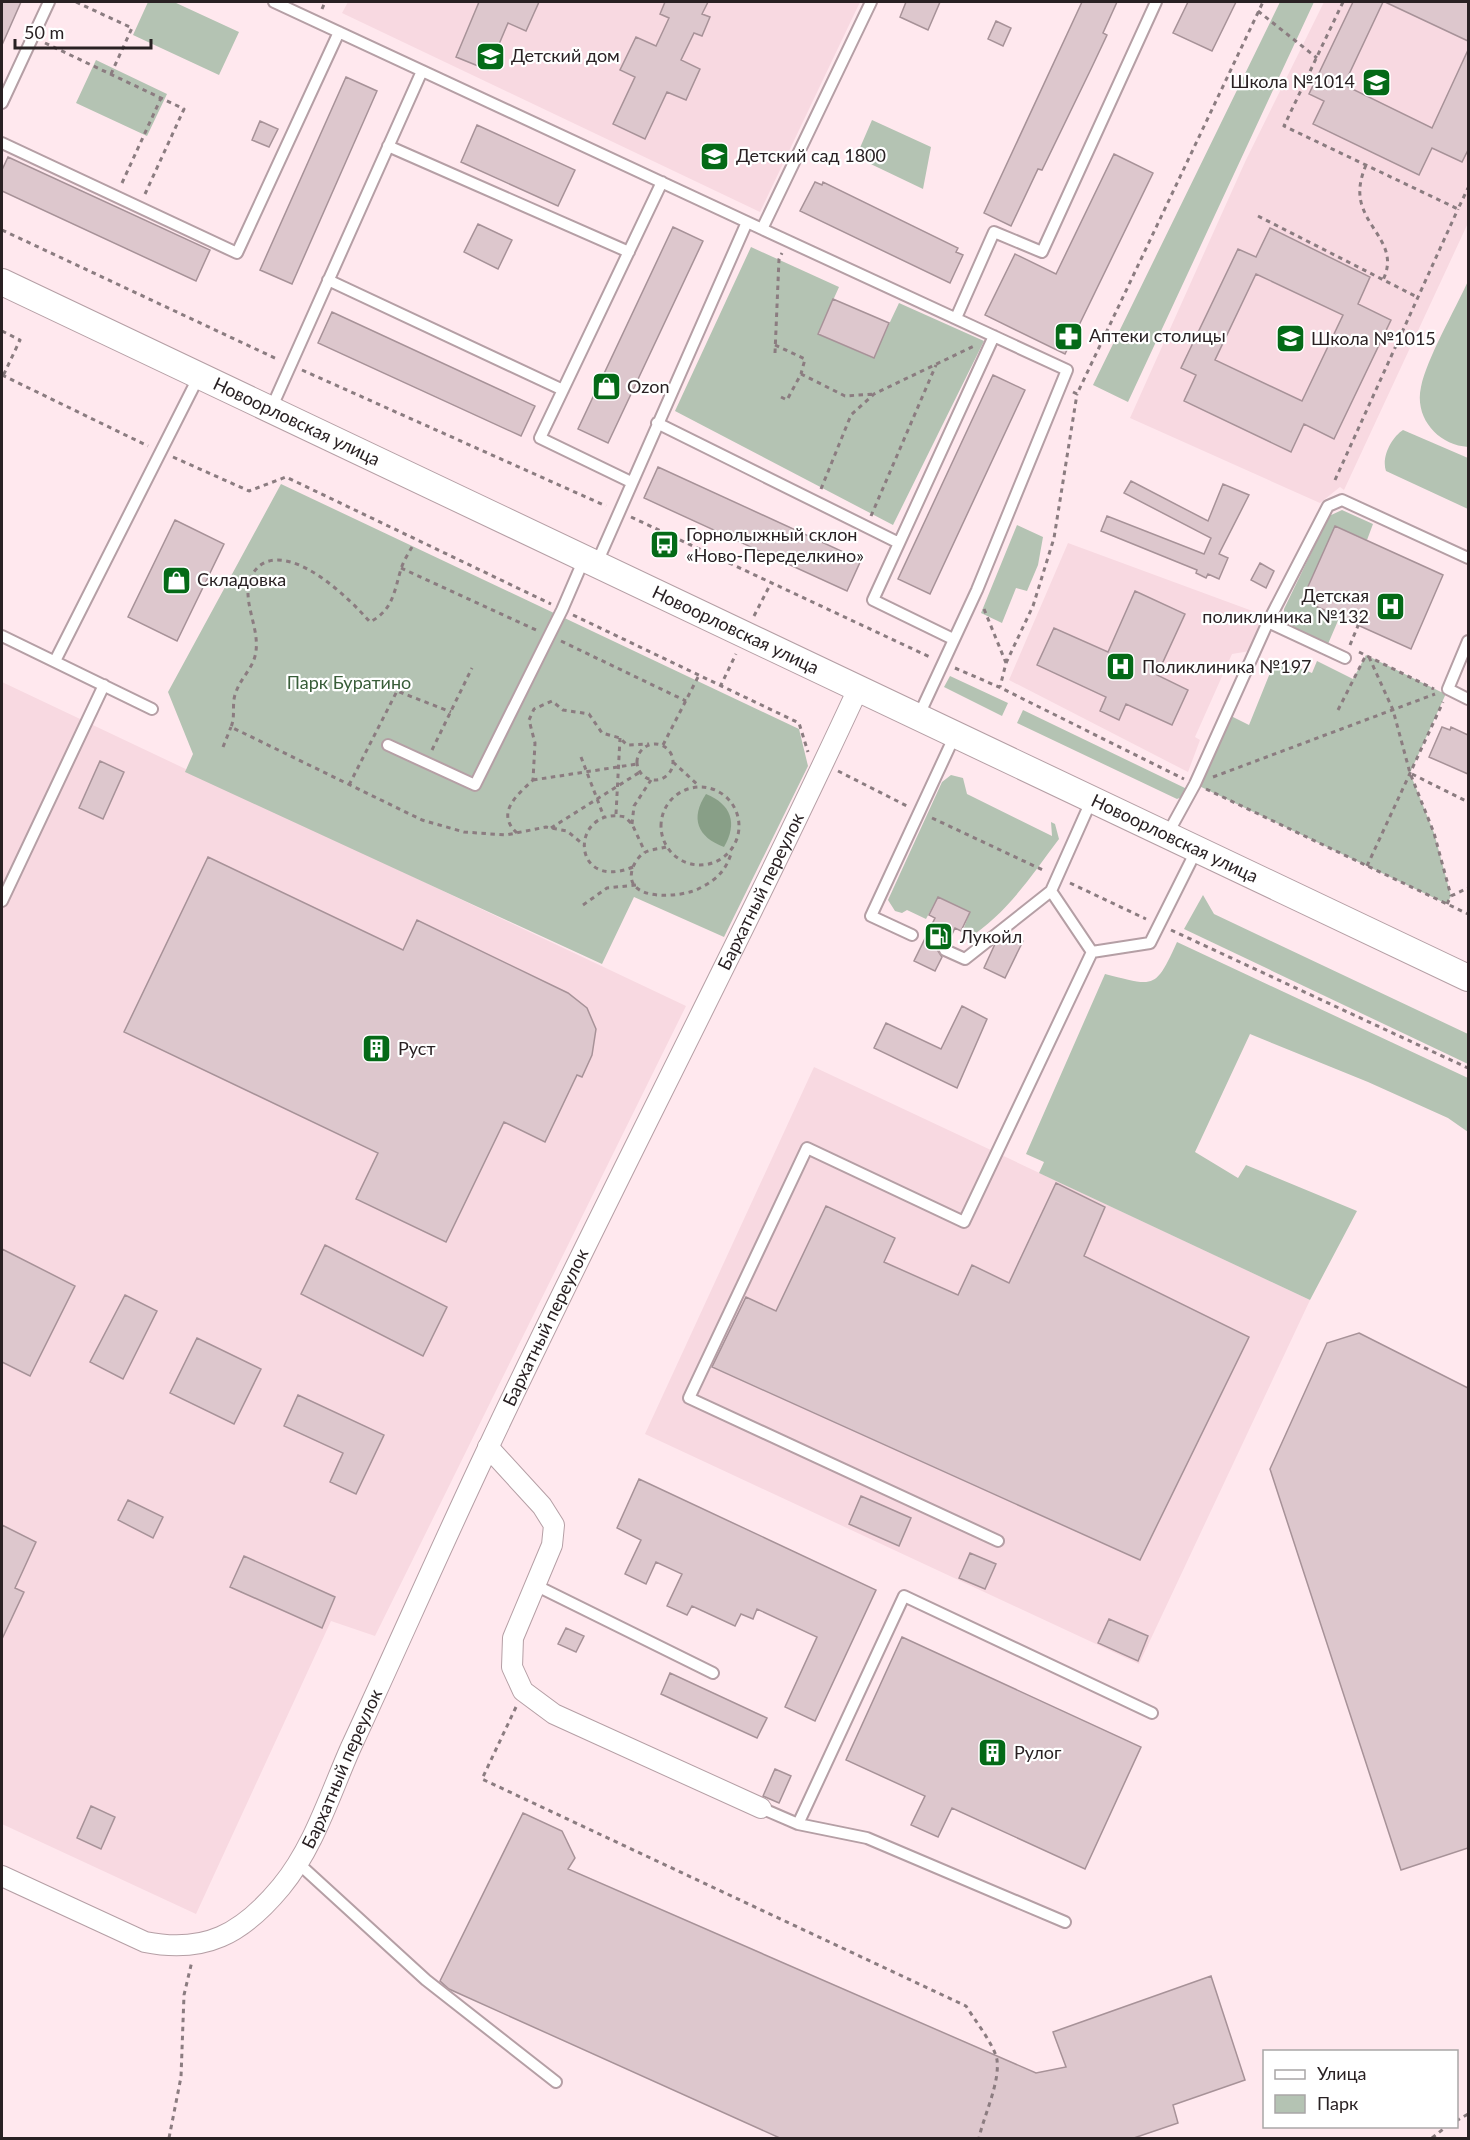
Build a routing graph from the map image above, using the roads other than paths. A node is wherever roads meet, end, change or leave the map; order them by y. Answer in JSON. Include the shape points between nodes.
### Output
{"nodes":[{"id":1,"x":49,"y":2,"type":"edge"},
{"id":2,"x":274,"y":2,"type":"edge"},
{"id":3,"x":871,"y":2,"type":"edge"},
{"id":4,"x":1156,"y":2,"type":"edge"},
{"id":5,"x":339,"y":32,"type":"junction"},
{"id":6,"x":422,"y":71,"type":"junction"},
{"id":7,"x":2,"y":103,"type":"edge"},
{"id":8,"x":2,"y":143,"type":"edge"},
{"id":9,"x":388,"y":146,"type":"junction"},
{"id":10,"x":662,"y":182,"type":"junction"},
{"id":11,"x":747,"y":222,"type":"junction"},
{"id":12,"x":762,"y":229,"type":"junction"},
{"id":13,"x":629,"y":252,"type":"junction"},
{"id":14,"x":328,"y":280,"type":"junction"},
{"id":15,"x":2,"y":282,"type":"edge"},
{"id":16,"x":956,"y":318,"type":"junction"},
{"id":17,"x":994,"y":336,"type":"junction"},
{"id":18,"x":199,"y":375,"type":"junction"},
{"id":19,"x":563,"y":390,"type":"junction"},
{"id":20,"x":271,"y":409,"type":"junction"},
{"id":21,"x":657,"y":423,"type":"junction"},
{"id":22,"x":631,"y":483,"type":"junction"},
{"id":23,"x":899,"y":543,"type":"junction"},
{"id":24,"x":1468,"y":558,"type":"edge"},
{"id":25,"x":590,"y":562,"type":"junction"},
{"id":26,"x":1268,"y":622,"type":"junction"},
{"id":27,"x":2,"y":636,"type":"edge"},
{"id":28,"x":953,"y":639,"type":"junction"},
{"id":29,"x":1468,"y":641,"type":"edge"},
{"id":30,"x":1345,"y":658,"type":"road end"},
{"id":31,"x":55,"y":661,"type":"junction"},
{"id":32,"x":104,"y":685,"type":"junction"},
{"id":33,"x":858,"y":689,"type":"junction"},
{"id":34,"x":1468,"y":699,"type":"edge"},
{"id":35,"x":152,"y":709,"type":"dead end"},
{"id":36,"x":919,"y":715,"type":"junction"},
{"id":37,"x":955,"y":734,"type":"junction"},
{"id":38,"x":388,"y":745,"type":"dead end"},
{"id":39,"x":1092,"y":799,"type":"junction"},
{"id":40,"x":1167,"y":835,"type":"junction"},
{"id":41,"x":1197,"y":849,"type":"junction"},
{"id":42,"x":1051,"y":891,"type":"junction"},
{"id":43,"x":2,"y":901,"type":"edge"},
{"id":44,"x":912,"y":935,"type":"dead end"},
{"id":45,"x":945,"y":950,"type":"dead end"},
{"id":46,"x":1092,"y":952,"type":"junction"},
{"id":47,"x":1468,"y":978,"type":"edge"},
{"id":48,"x":488,"y":1448,"type":"junction"},
{"id":49,"x":998,"y":1541,"type":"dead end"},
{"id":50,"x":535,"y":1585,"type":"junction"},
{"id":51,"x":713,"y":1673,"type":"dead end"},
{"id":52,"x":1152,"y":1713,"type":"dead end"},
{"id":53,"x":761,"y":1808,"type":"joint"},
{"id":54,"x":798,"y":1824,"type":"junction"},
{"id":55,"x":298,"y":1863,"type":"junction"},
{"id":56,"x":2,"y":1876,"type":"edge"},
{"id":57,"x":1065,"y":1922,"type":"dead end"},
{"id":58,"x":556,"y":2082,"type":"dead end"}],
"edges":[{"from":1,"to":7,"type":"lane"},
{"from":2,"to":5,"type":"lane"},
{"from":3,"to":12,"type":"lane"},
{"from":4,"to":16,"type":"lane","via":[[1042,252],[994,232]]},
{"from":5,"to":6,"type":"lane"},
{"from":5,"to":8,"type":"lane","via":[[237,253]]},
{"from":6,"to":9,"type":"lane"},
{"from":6,"to":10,"type":"lane"},
{"from":9,"to":13,"type":"lane"},
{"from":9,"to":14,"type":"lane"},
{"from":10,"to":11,"type":"lane"},
{"from":10,"to":13,"type":"lane"},
{"from":11,"to":12,"type":"lane"},
{"from":11,"to":21,"type":"lane"},
{"from":12,"to":16,"type":"lane"},
{"from":13,"to":19,"type":"lane"},
{"from":14,"to":19,"type":"lane"},
{"from":14,"to":20,"type":"lane"},
{"from":15,"to":18,"type":"street","name":"Новоорловская улица"},
{"from":16,"to":17,"type":"lane"},
{"from":17,"to":23,"type":"lane"},
{"from":17,"to":28,"type":"lane","via":[[1067,370]]},
{"from":18,"to":20,"type":"street","name":"Новоорловская улица"},
{"from":18,"to":31,"type":"lane"},
{"from":19,"to":22,"type":"lane","via":[[540,438]]},
{"from":20,"to":25,"type":"street","name":"Новоорловская улица"},
{"from":21,"to":22,"type":"lane"},
{"from":21,"to":23,"type":"lane"},
{"from":22,"to":25,"type":"lane"},
{"from":23,"to":28,"type":"lane","via":[[873,600]]},
{"from":24,"to":26,"type":"lane","via":[[1342,500],[1328,506]]},
{"from":25,"to":33,"type":"street","name":"Новоорловская улица"},
{"from":25,"to":38,"type":"lane","via":[[475,785]]},
{"from":26,"to":30,"type":"lane"},
{"from":26,"to":40,"type":"lane","via":[[1195,784]]},
{"from":27,"to":31,"type":"lane"},
{"from":28,"to":36,"type":"lane"},
{"from":29,"to":34,"type":"lane","via":[[1448,689]]},
{"from":31,"to":32,"type":"lane"},
{"from":32,"to":35,"type":"lane"},
{"from":32,"to":43,"type":"lane"},
{"from":33,"to":36,"type":"street","name":"Новоорловская улица"},
{"from":33,"to":48,"type":"street","name":"Бархатный переулок"},
{"from":36,"to":37,"type":"street","name":"Новоорловская улица"},
{"from":37,"to":39,"type":"street","name":"Новоорловская улица"},
{"from":37,"to":44,"type":"lane","via":[[871,916]]},
{"from":39,"to":40,"type":"street","name":"Новоорловская улица"},
{"from":39,"to":42,"type":"lane"},
{"from":40,"to":41,"type":"street","name":"Новоорловская улица"},
{"from":41,"to":46,"type":"lane","via":[[1150,943]]},
{"from":41,"to":47,"type":"street","name":"Новоорловская улица"},
{"from":42,"to":45,"type":"lane","via":[[965,959]]},
{"from":42,"to":46,"type":"lane"},
{"from":46,"to":49,"type":"lane","via":[[964,1222],[807,1148],[689,1398]]},
{"from":48,"to":50,"type":"street","via":[[542,1506],[554,1525],[552,1545]]},
{"from":48,"to":55,"type":"street","name":"Бархатный переулок","via":[[321,1820]]},
{"from":50,"to":51,"type":"lane"},
{"from":50,"to":53,"type":"street","via":[[513,1638],[512,1667],[523,1691],[554,1714]]},
{"from":52,"to":54,"type":"lane","via":[[904,1596]]},
{"from":53,"to":54,"type":"lane"},
{"from":54,"to":57,"type":"lane","via":[[867,1838]]},
{"from":55,"to":56,"type":"street","name":"Бархатный переулок","via":[[249,1920],[209,1943],[188,1947],[145,1942]]},
{"from":55,"to":58,"type":"lane","via":[[426,1980]]}]}
